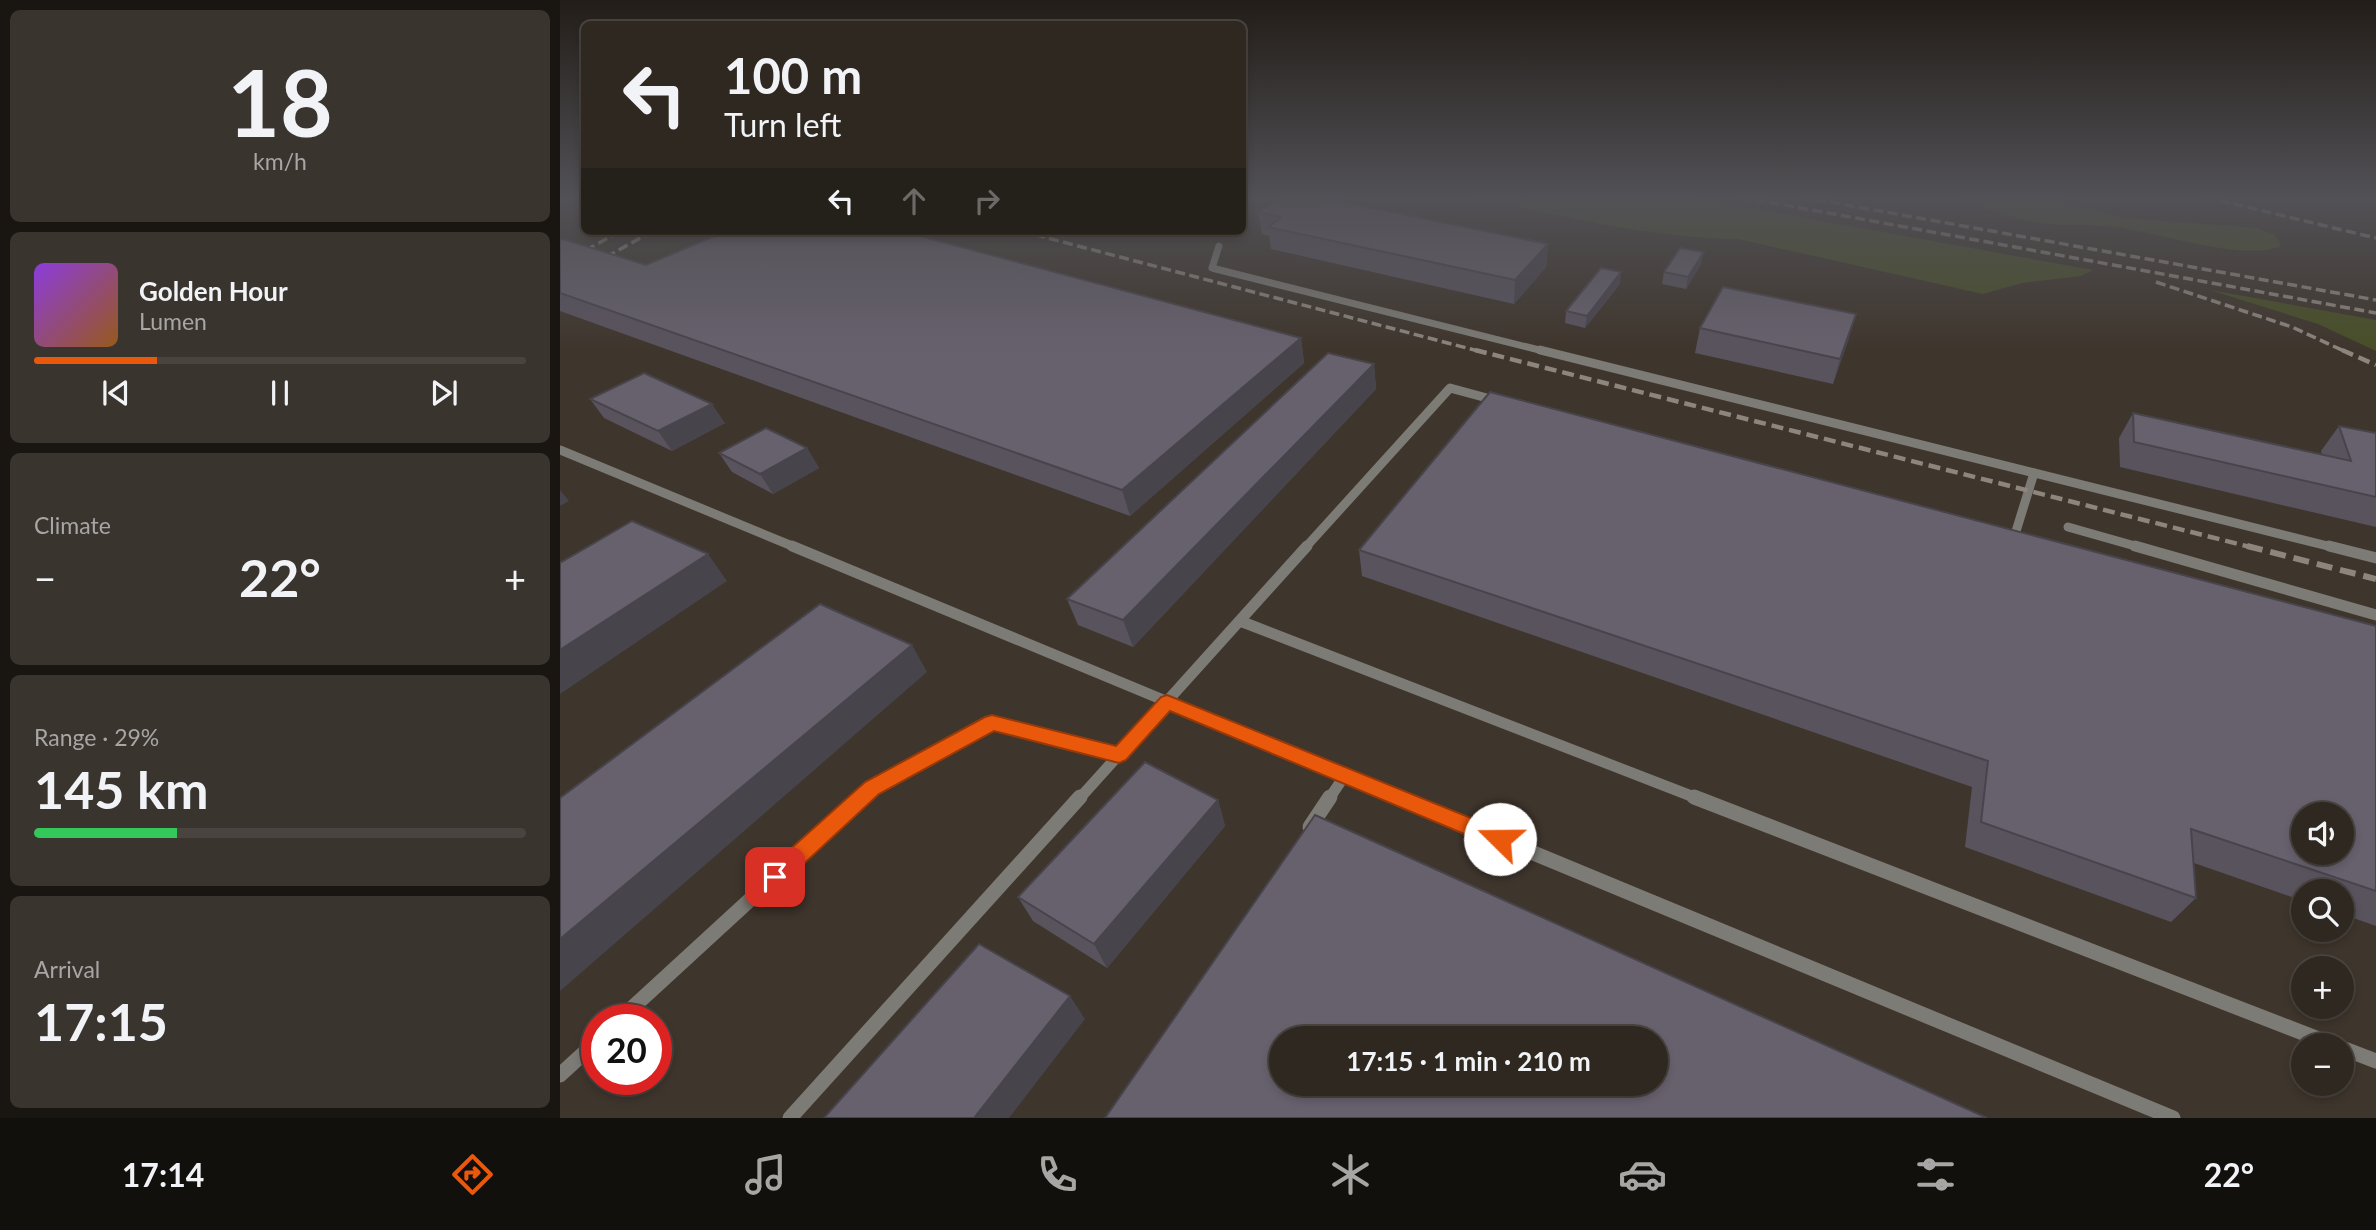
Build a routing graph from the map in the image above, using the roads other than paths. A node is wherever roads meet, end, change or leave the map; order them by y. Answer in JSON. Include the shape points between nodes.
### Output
{"nodes":[{"id":1,"x":1218,"y":249,"type":"edge"},
{"id":2,"x":1514,"y":405,"type":"edge"},
{"id":3,"x":560,"y":450,"type":"edge"},
{"id":4,"x":2034,"y":473,"type":"junction"},
{"id":5,"x":2068,"y":527,"type":"dead end"},
{"id":6,"x":2001,"y":538,"type":"edge"},
{"id":7,"x":2376,"y":558,"type":"edge"},
{"id":8,"x":2376,"y":615,"type":"edge"},
{"id":9,"x":1240,"y":621,"type":"junction"},
{"id":10,"x":1167,"y":702,"type":"junction"},
{"id":11,"x":1119,"y":755,"type":"junction"},
{"id":12,"x":1345,"y":775,"type":"junction"},
{"id":13,"x":1298,"y":844,"type":"edge"},
{"id":14,"x":637,"y":1004,"type":"edge"},
{"id":15,"x":2303,"y":1033,"type":"edge"},
{"id":16,"x":2354,"y":1053,"type":"edge"},
{"id":17,"x":581,"y":1056,"type":"edge"},
{"id":18,"x":2376,"y":1061,"type":"edge"},
{"id":19,"x":560,"y":1075,"type":"edge"},
{"id":20,"x":790,"y":1118,"type":"edge"},
{"id":21,"x":2173,"y":1118,"type":"edge"}],
"edges":[{"from":1,"to":4,"type":"lane","via":[[1212,268]]},
{"from":2,"to":9,"type":"lane","via":[[1450,388]]},
{"from":3,"to":10,"type":"lane"},
{"from":4,"to":6,"type":"lane","via":[[2014,542]]},
{"from":4,"to":7,"type":"lane"},
{"from":5,"to":8,"type":"lane"},
{"from":9,"to":10,"type":"lane"},
{"from":9,"to":15,"type":"lane"},
{"from":10,"to":11,"type":"lane"},
{"from":10,"to":12,"type":"lane"},
{"from":11,"to":14,"type":"lane","via":[[992,723],[872,788]]},
{"from":11,"to":20,"type":"lane"},
{"from":12,"to":13,"type":"lane"},
{"from":12,"to":21,"type":"lane"},
{"from":16,"to":18,"type":"lane"},
{"from":17,"to":19,"type":"lane"}]}
